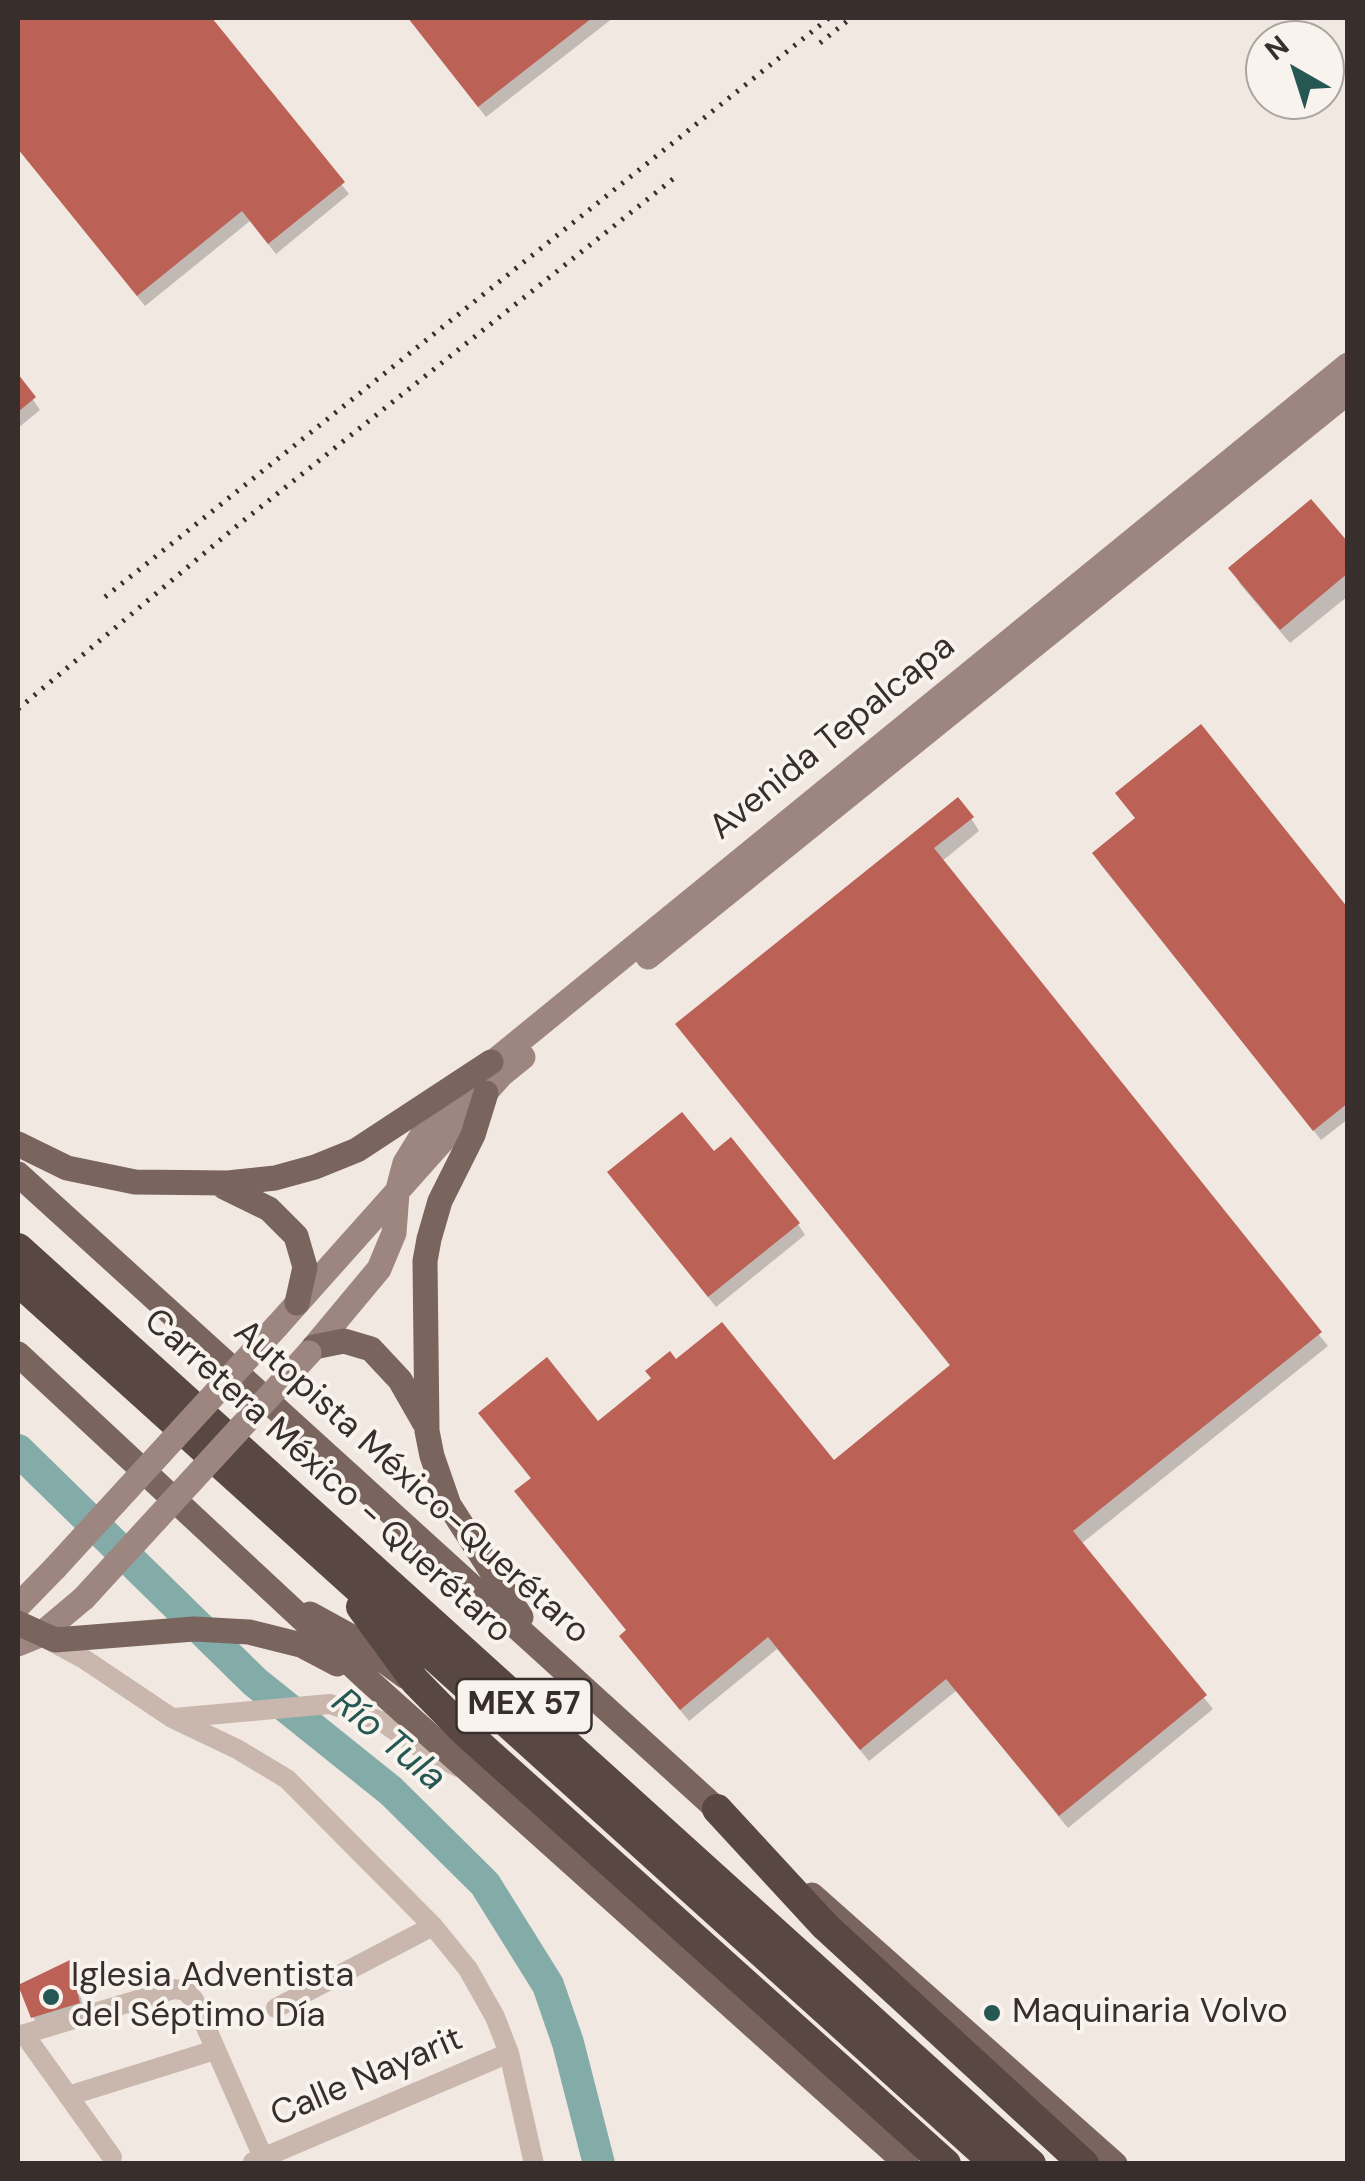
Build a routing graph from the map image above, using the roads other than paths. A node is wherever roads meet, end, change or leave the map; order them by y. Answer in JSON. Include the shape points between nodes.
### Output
{"nodes":[{"id":1,"x":1348,"y":365,"type":"edge"},
{"id":2,"x":1348,"y":392,"type":"edge"},
{"id":3,"x":491,"y":1062,"type":"junction"},
{"id":4,"x":486,"y":1093,"type":"junction"},
{"id":5,"x":18,"y":1144,"type":"edge"},
{"id":6,"x":18,"y":1174,"type":"edge"},
{"id":7,"x":205,"y":1182,"type":"junction"},
{"id":8,"x":397,"y":1193,"type":"junction"},
{"id":9,"x":18,"y":1248,"type":"edge"},
{"id":10,"x":18,"y":1281,"type":"edge"},
{"id":11,"x":297,"y":1304,"type":"junction"},
{"id":12,"x":312,"y":1350,"type":"junction"},
{"id":13,"x":18,"y":1354,"type":"edge"},
{"id":14,"x":428,"y":1431,"type":"junction"},
{"id":15,"x":345,"y":1578,"type":"junction"},
{"id":16,"x":276,"y":1594,"type":"junction"},
{"id":17,"x":18,"y":1606,"type":"edge"},
{"id":18,"x":25,"y":1634,"type":"edge"},
{"id":19,"x":545,"y":1652,"type":"junction"},
{"id":20,"x":368,"y":1680,"type":"junction"},
{"id":21,"x":431,"y":1698,"type":"junction"},
{"id":22,"x":172,"y":1718,"type":"junction"},
{"id":23,"x":469,"y":1772,"type":"junction"},
{"id":24,"x":717,"y":1809,"type":"junction"},
{"id":25,"x":700,"y":1866,"type":"junction"},
{"id":26,"x":433,"y":1926,"type":"junction"},
{"id":27,"x":276,"y":2008,"type":"dead end"},
{"id":28,"x":924,"y":2019,"type":"junction"},
{"id":29,"x":21,"y":2035,"type":"edge"},
{"id":30,"x":214,"y":2050,"type":"junction"},
{"id":31,"x":509,"y":2053,"type":"junction"},
{"id":32,"x":68,"y":2096,"type":"junction"},
{"id":33,"x":112,"y":2156,"type":"dead end"},
{"id":34,"x":257,"y":2160,"type":"edge"},
{"id":35,"x":534,"y":2164,"type":"edge"},
{"id":36,"x":907,"y":2164,"type":"edge"},
{"id":37,"x":946,"y":2164,"type":"edge"},
{"id":38,"x":996,"y":2164,"type":"edge"},
{"id":39,"x":1031,"y":2164,"type":"edge"},
{"id":40,"x":1084,"y":2164,"type":"edge"},
{"id":41,"x":1115,"y":2164,"type":"edge"}],
"edges":[{"from":1,"to":3,"type":"main road","name":"Avenida Tepalcapa"},
{"from":2,"to":4,"type":"main road","name":"Avenida Tepalcapa"},
{"from":3,"to":7,"type":"main road","via":[[334,1160],[275,1178]]},
{"from":3,"to":8,"type":"main road","name":"Avenida Tepalcapa","via":[[420,1137]]},
{"from":4,"to":8,"type":"main road","name":"Avenida Tepalcapa"},
{"from":4,"to":14,"type":"main road","via":[[428,1239]]},
{"from":5,"to":7,"type":"main road","via":[[105,1178]]},
{"from":6,"to":19,"type":"main road","name":"Autopista México-Querétaro"},
{"from":7,"to":11,"type":"main road","via":[[255,1200],[290,1228],[305,1267]]},
{"from":8,"to":11,"type":"main road","name":"Avenida Tepalcapa"},
{"from":8,"to":12,"type":"main road","name":"Avenida Tepalcapa","via":[[394,1233],[379,1269]]},
{"from":9,"to":25,"type":"highway","name":"Carretera México - Querétaro","number":"MEX 57"},
{"from":10,"to":15,"type":"highway","name":"Carretera México - Querétaro","number":"MEX 57"},
{"from":11,"to":17,"type":"main road","name":"Avenida Tepalcapa","bridge":true},
{"from":12,"to":14,"type":"main road","via":[[344,1341],[378,1354]]},
{"from":12,"to":18,"type":"main road","name":"Avenida Tepalcapa","bridge":true,"via":[[84,1598]]},
{"from":13,"to":16,"type":"main road"},
{"from":14,"to":19,"type":"main road","via":[[439,1481],[458,1523]]},
{"from":15,"to":21,"type":"highway"},
{"from":15,"to":38,"type":"highway","name":"Carretera México - Querétaro","number":"MEX 57"},
{"from":16,"to":20,"type":"main road"},
{"from":16,"to":21,"type":"main road","via":[[350,1636]]},
{"from":18,"to":20,"type":"main road","via":[[70,1640],[194,1628],[249,1632],[301,1645]]},
{"from":18,"to":22,"type":"street","via":[[84,1659]]},
{"from":19,"to":24,"type":"main road","name":"Autopista México-Querétaro"},
{"from":20,"to":23,"type":"main road"},
{"from":21,"to":37,"type":"highway"},
{"from":22,"to":23,"type":"street","via":[[330,1704],[381,1720]]},
{"from":22,"to":26,"type":"street","via":[[287,1779]]},
{"from":23,"to":36,"type":"main road"},
{"from":24,"to":28,"type":"highway","via":[[824,1926]]},
{"from":24,"to":41,"type":"main road","name":"Autopista México-Querétaro"},
{"from":25,"to":28,"type":"highway","via":[[776,1910]]},
{"from":25,"to":39,"type":"highway","name":"Carretera México - Querétaro","number":"MEX 57"},
{"from":26,"to":27,"type":"street"},
{"from":26,"to":31,"type":"street","via":[[482,1990]]},
{"from":28,"to":40,"type":"highway"},
{"from":29,"to":30,"type":"street","via":[[174,1989],[194,2000]]},
{"from":29,"to":32,"type":"street"},
{"from":30,"to":32,"type":"street"},
{"from":30,"to":34,"type":"street"},
{"from":31,"to":34,"type":"street","name":"Calle Nayarit"},
{"from":31,"to":35,"type":"street"},
{"from":32,"to":33,"type":"street"}]}
